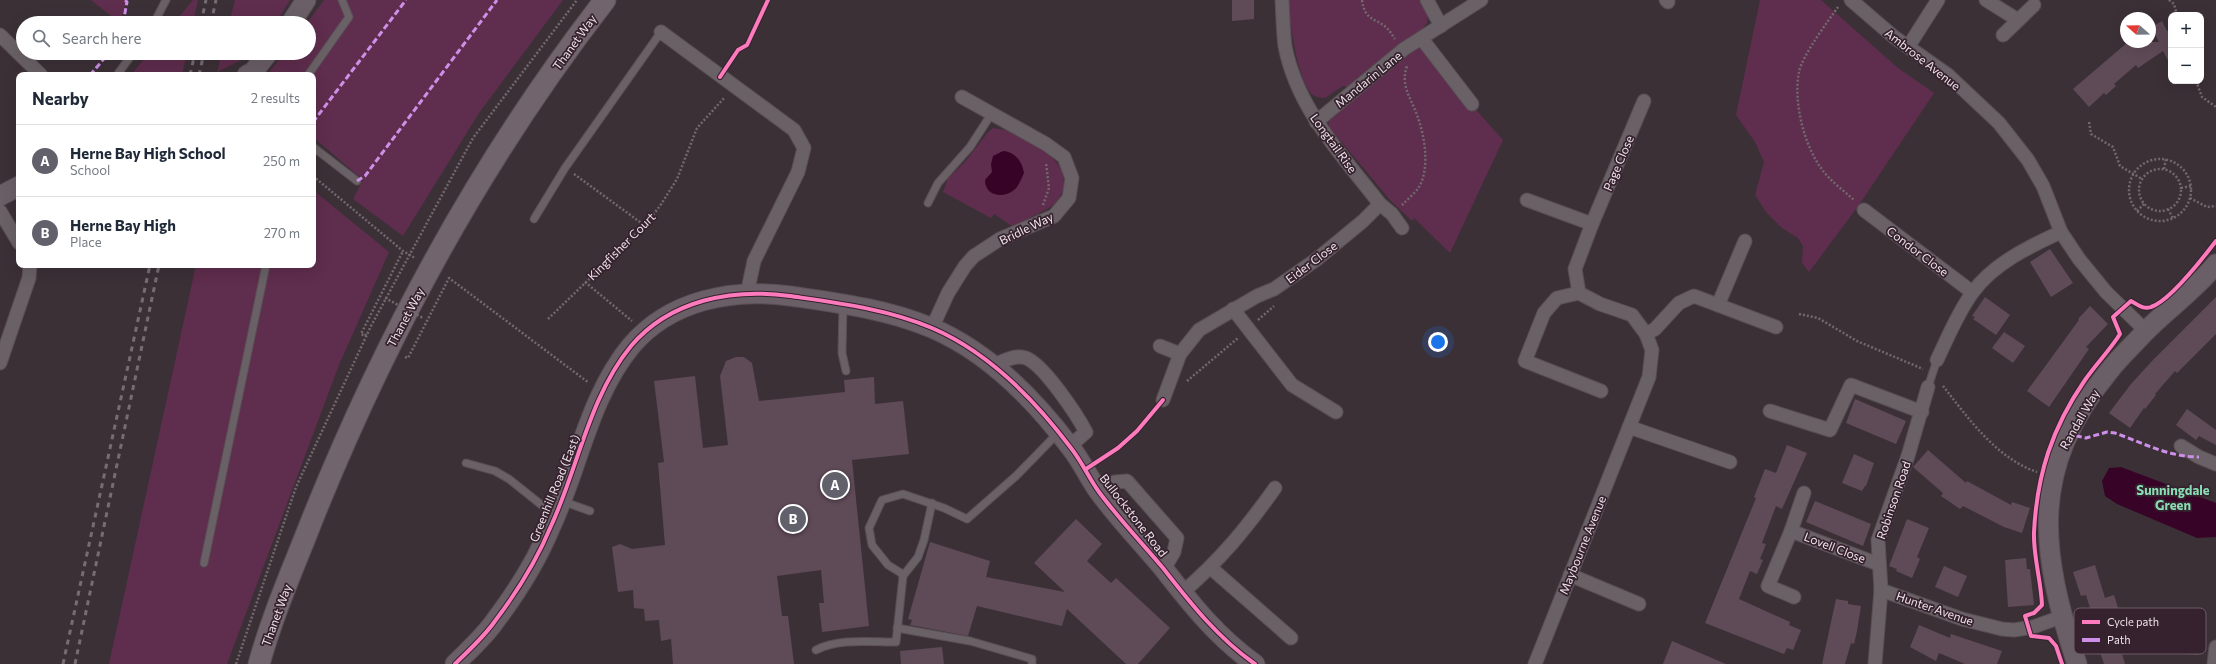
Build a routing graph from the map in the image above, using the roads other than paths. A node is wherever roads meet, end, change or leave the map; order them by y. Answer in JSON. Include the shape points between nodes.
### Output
{"nodes":[{"id":1,"x":166,"y":0,"type":"edge"},
{"id":2,"x":306,"y":0,"type":"edge"},
{"id":3,"x":342,"y":0,"type":"edge"},
{"id":4,"x":605,"y":0,"type":"edge"},
{"id":5,"x":1282,"y":0,"type":"edge"},
{"id":6,"x":1427,"y":0,"type":"edge"},
{"id":7,"x":1481,"y":0,"type":"edge"},
{"id":8,"x":1851,"y":0,"type":"edge"},
{"id":9,"x":1938,"y":0,"type":"edge"},
{"id":10,"x":1986,"y":0,"type":"edge"},
{"id":11,"x":2034,"y":5,"type":"dead end"},
{"id":12,"x":158,"y":16,"type":"edge"},
{"id":13,"x":296,"y":16,"type":"edge"},
{"id":14,"x":2018,"y":20,"type":"junction"},
{"id":15,"x":1441,"y":26,"type":"junction"},
{"id":16,"x":661,"y":32,"type":"joint"},
{"id":17,"x":0,"y":35,"type":"edge"},
{"id":18,"x":2003,"y":35,"type":"dead end"},
{"id":19,"x":1422,"y":39,"type":"junction"},
{"id":20,"x":1908,"y":47,"type":"junction"},
{"id":21,"x":16,"y":50,"type":"edge"},
{"id":22,"x":26,"y":60,"type":"edge"},
{"id":23,"x":128,"y":60,"type":"edge"},
{"id":24,"x":262,"y":60,"type":"edge"},
{"id":25,"x":39,"y":72,"type":"edge"},
{"id":26,"x":119,"y":72,"type":"edge"},
{"id":27,"x":253,"y":72,"type":"edge"},
{"id":28,"x":310,"y":72,"type":"edge"},
{"id":29,"x":962,"y":97,"type":"dead end"},
{"id":30,"x":1644,"y":101,"type":"dead end"},
{"id":31,"x":1472,"y":104,"type":"dead end"},
{"id":32,"x":992,"y":114,"type":"junction"},
{"id":33,"x":1316,"y":122,"type":"junction"},
{"id":34,"x":316,"y":149,"type":"edge"},
{"id":35,"x":357,"y":181,"type":"dead end"},
{"id":36,"x":16,"y":188,"type":"edge"},
{"id":37,"x":0,"y":196,"type":"edge"},
{"id":38,"x":1528,"y":200,"type":"dead end"},
{"id":39,"x":928,"y":203,"type":"dead end"},
{"id":40,"x":1380,"y":204,"type":"junction"},
{"id":41,"x":1864,"y":210,"type":"road end"},
{"id":42,"x":0,"y":211,"type":"edge"},
{"id":43,"x":534,"y":219,"type":"dead end"},
{"id":44,"x":1592,"y":224,"type":"junction"},
{"id":45,"x":1402,"y":228,"type":"dead end"},
{"id":46,"x":2061,"y":232,"type":"junction"},
{"id":47,"x":16,"y":239,"type":"edge"},
{"id":48,"x":1745,"y":241,"type":"dead end"},
{"id":49,"x":30,"y":268,"type":"edge"},
{"id":50,"x":265,"y":268,"type":"edge"},
{"id":51,"x":2214,"y":272,"type":"edge"},
{"id":52,"x":1972,"y":292,"type":"junction"},
{"id":53,"x":1579,"y":293,"type":"junction"},
{"id":54,"x":747,"y":294,"type":"junction"},
{"id":55,"x":843,"y":304,"type":"junction"},
{"id":56,"x":1718,"y":305,"type":"junction"},
{"id":57,"x":1233,"y":309,"type":"junction"},
{"id":58,"x":1776,"y":327,"type":"dead end"},
{"id":59,"x":932,"y":328,"type":"junction"},
{"id":60,"x":2146,"y":331,"type":"junction"},
{"id":61,"x":645,"y":332,"type":"joint"},
{"id":62,"x":1646,"y":334,"type":"junction"},
{"id":63,"x":1160,"y":346,"type":"dead end"},
{"id":64,"x":1180,"y":354,"type":"junction"},
{"id":65,"x":1937,"y":360,"type":"joint"},
{"id":66,"x":0,"y":362,"type":"edge"},
{"id":67,"x":994,"y":365,"type":"junction"},
{"id":68,"x":846,"y":371,"type":"dead end"},
{"id":69,"x":1928,"y":387,"type":"joint"},
{"id":70,"x":1601,"y":391,"type":"dead end"},
{"id":71,"x":1163,"y":400,"type":"road end"},
{"id":72,"x":1770,"y":411,"type":"dead end"},
{"id":73,"x":1336,"y":412,"type":"dead end"},
{"id":74,"x":1922,"y":412,"type":"junction"},
{"id":75,"x":1629,"y":427,"type":"junction"},
{"id":76,"x":1064,"y":440,"type":"junction"},
{"id":77,"x":2181,"y":446,"type":"dead end"},
{"id":78,"x":1730,"y":462,"type":"dead end"},
{"id":79,"x":466,"y":463,"type":"dead end"},
{"id":80,"x":2216,"y":464,"type":"edge"},
{"id":81,"x":1275,"y":488,"type":"dead end"},
{"id":82,"x":1098,"y":491,"type":"junction"},
{"id":83,"x":1804,"y":493,"type":"dead end"},
{"id":84,"x":932,"y":503,"type":"junction"},
{"id":85,"x":558,"y":509,"type":"junction"},
{"id":86,"x":590,"y":511,"type":"dead end"},
{"id":87,"x":1791,"y":531,"type":"junction"},
{"id":88,"x":204,"y":563,"type":"dead end"},
{"id":89,"x":1878,"y":564,"type":"junction"},
{"id":90,"x":1211,"y":568,"type":"junction"},
{"id":91,"x":1164,"y":569,"type":"junction"},
{"id":92,"x":1570,"y":575,"type":"junction"},
{"id":93,"x":903,"y":576,"type":"junction"},
{"id":94,"x":1881,"y":590,"type":"junction"},
{"id":95,"x":1182,"y":593,"type":"junction"},
{"id":96,"x":1794,"y":597,"type":"dead end"},
{"id":97,"x":1639,"y":604,"type":"dead end"},
{"id":98,"x":2061,"y":617,"type":"junction"},
{"id":99,"x":897,"y":628,"type":"junction"},
{"id":100,"x":1291,"y":638,"type":"dead end"},
{"id":101,"x":2216,"y":647,"type":"edge"},
{"id":102,"x":816,"y":650,"type":"dead end"},
{"id":103,"x":259,"y":664,"type":"edge"},
{"id":104,"x":456,"y":664,"type":"edge"},
{"id":105,"x":1032,"y":664,"type":"edge"},
{"id":106,"x":1255,"y":664,"type":"edge"},
{"id":107,"x":1535,"y":664,"type":"edge"},
{"id":108,"x":1875,"y":664,"type":"edge"},
{"id":109,"x":2077,"y":664,"type":"edge"},
{"id":110,"x":2214,"y":664,"type":"edge"}],
"edges":[{"from":1,"to":12,"type":"lane"},
{"from":2,"to":13,"type":"street"},
{"from":3,"to":28,"type":"lane","via":[[349,17]]},
{"from":4,"to":103,"type":"main road","name":"Thanet Way","via":[[500,151],[431,268],[387,350],[330,475]]},
{"from":5,"to":33,"type":"street","name":"Longtail Rise","via":[[1285,45],[1295,80]]},
{"from":6,"to":15,"type":"street"},
{"from":7,"to":15,"type":"street","name":"Mandarin Lane"},
{"from":8,"to":20,"type":"street","name":"Ambrose Avenue"},
{"from":9,"to":20,"type":"street"},
{"from":10,"to":14,"type":"street"},
{"from":11,"to":14,"type":"street"},
{"from":14,"to":18,"type":"street"},
{"from":15,"to":19,"type":"street","name":"Mandarin Lane"},
{"from":16,"to":43,"type":"lane","via":[[565,168]]},
{"from":16,"to":54,"type":"street","via":[[794,130],[804,148],[798,172],[754,261]]},
{"from":17,"to":21,"type":"street"},
{"from":19,"to":31,"type":"street"},
{"from":19,"to":33,"type":"street","name":"Mandarin Lane","via":[[1404,50]]},
{"from":20,"to":46,"type":"street","name":"Ambrose Avenue","via":[[1948,75],[1999,123],[2028,160],[2044,186]]},
{"from":22,"to":25,"type":"street"},
{"from":23,"to":26,"type":"lane"},
{"from":24,"to":27,"type":"street"},
{"from":29,"to":32,"type":"street","name":"Bridle Way"},
{"from":30,"to":44,"type":"street","name":"Page Close"},
{"from":32,"to":39,"type":"lane","via":[[970,147],[938,182]]},
{"from":32,"to":59,"type":"street","name":"Bridle Way","via":[[1029,133],[1064,157],[1072,178],[1069,198],[1054,216],[1000,239],[974,256],[948,293]]},
{"from":33,"to":40,"type":"street","name":"Longtail Rise"},
{"from":34,"to":35,"type":"lane"},
{"from":36,"to":37,"type":"street"},
{"from":38,"to":44,"type":"street"},
{"from":40,"to":45,"type":"street","name":"Longtail Rise","via":[[1392,214]]},
{"from":40,"to":57,"type":"street","name":"Eider Close","via":[[1316,259],[1274,289]]},
{"from":41,"to":52,"type":"street","name":"Condor Close"},
{"from":42,"to":47,"type":"street"},
{"from":44,"to":53,"type":"street","via":[[1575,270]]},
{"from":46,"to":52,"type":"street","via":[[2013,258],[1991,273]]},
{"from":46,"to":60,"type":"street","name":"Ambrose Avenue","via":[[2106,292]]},
{"from":48,"to":56,"type":"street"},
{"from":49,"to":66,"type":"street","via":[[29,278]]},
{"from":50,"to":88,"type":"lane"},
{"from":51,"to":60,"type":"street","name":"Randall Way"},
{"from":52,"to":65,"type":"street"},
{"from":53,"to":62,"type":"street","name":"Maybourne Avenue","via":[[1600,304],[1632,315]]},
{"from":53,"to":70,"type":"street","via":[[1557,298],[1544,312],[1526,361]]},
{"from":54,"to":55,"type":"street","name":"Bullockstone Road","via":[[780,295]]},
{"from":54,"to":61,"type":"street","name":"Bullockstone Road","via":[[714,298],[679,309],[666,315]]},
{"from":55,"to":59,"type":"street","name":"Bullockstone Road","via":[[900,316]]},
{"from":55,"to":68,"type":"lane","via":[[842,353]]},
{"from":56,"to":58,"type":"street"},
{"from":56,"to":62,"type":"street","via":[[1694,296],[1679,303],[1655,329]]},
{"from":57,"to":64,"type":"street","name":"Eider Close","via":[[1199,330]]},
{"from":57,"to":73,"type":"street","via":[[1292,385]]},
{"from":59,"to":67,"type":"street","name":"Bullockstone Road","via":[[967,346]]},
{"from":60,"to":98,"type":"street","name":"Randall Way","via":[[2109,370],[2092,394],[2059,453],[2051,485],[2047,534]]},
{"from":61,"to":85,"type":"street","name":"Greenhill Road (East)","via":[[625,354],[605,388]]},
{"from":62,"to":75,"type":"street","name":"Maybourne Avenue","via":[[1652,350],[1649,377]]},
{"from":63,"to":64,"type":"street"},
{"from":64,"to":71,"type":"street","name":"Eider Close"},
{"from":65,"to":69,"type":"lane"},
{"from":67,"to":76,"type":"street","name":"Bullockstone Road","via":[[1016,385]]},
{"from":67,"to":76,"type":"street","via":[[1011,358],[1026,358],[1040,369],[1076,413],[1086,432]]},
{"from":69,"to":74,"type":"street","name":"Robinson Road"},
{"from":72,"to":74,"type":"street","via":[[1830,430],[1851,385]]},
{"from":74,"to":89,"type":"street","name":"Robinson Road","via":[[1878,540]]},
{"from":75,"to":78,"type":"street"},
{"from":75,"to":92,"type":"street","name":"Maybourne Avenue"},
{"from":76,"to":82,"type":"street","name":"Bullockstone Road"},
{"from":76,"to":84,"type":"lane","via":[[1016,476],[967,519]]},
{"from":77,"to":80,"type":"street","via":[[2198,457]]},
{"from":79,"to":85,"type":"lane","via":[[495,471]]},
{"from":81,"to":90,"type":"street","via":[[1242,534]]},
{"from":82,"to":91,"type":"street","name":"Bullockstone Road"},
{"from":82,"to":91,"type":"street","name":"Bullockstone Road","via":[[1115,482],[1127,482],[1177,538],[1174,552]]},
{"from":83,"to":87,"type":"street","name":"Lovell Close"},
{"from":84,"to":93,"type":"lane","via":[[918,557]]},
{"from":84,"to":93,"type":"lane","via":[[903,494],[882,500],[869,528],[872,545],[880,557]]},
{"from":85,"to":86,"type":"lane"},
{"from":85,"to":104,"type":"street","name":"Greenhill Road (East)","via":[[524,578],[495,622]]},
{"from":87,"to":89,"type":"street","name":"Lovell Close"},
{"from":87,"to":96,"type":"street","name":"Lovell Close","via":[[1768,586]]},
{"from":89,"to":94,"type":"street","name":"Robinson Road"},
{"from":90,"to":95,"type":"street"},
{"from":90,"to":100,"type":"street"},
{"from":91,"to":95,"type":"street","name":"Bullockstone Road"},
{"from":92,"to":97,"type":"street"},
{"from":92,"to":107,"type":"street","name":"Maybourne Avenue"},
{"from":93,"to":99,"type":"lane"},
{"from":94,"to":98,"type":"street","name":"Hunter Avenue","via":[[1962,619],[2002,629],[2033,627]]},
{"from":94,"to":108,"type":"street","name":"Hunter Avenue"},
{"from":95,"to":106,"type":"street","name":"Bullockstone Road","via":[[1212,628]]},
{"from":98,"to":109,"type":"street","name":"Randall Way"},
{"from":99,"to":102,"type":"lane","via":[[896,642],[846,642]]},
{"from":99,"to":105,"type":"lane","via":[[970,641],[1032,658]]},
{"from":101,"to":110,"type":"street"}]}
